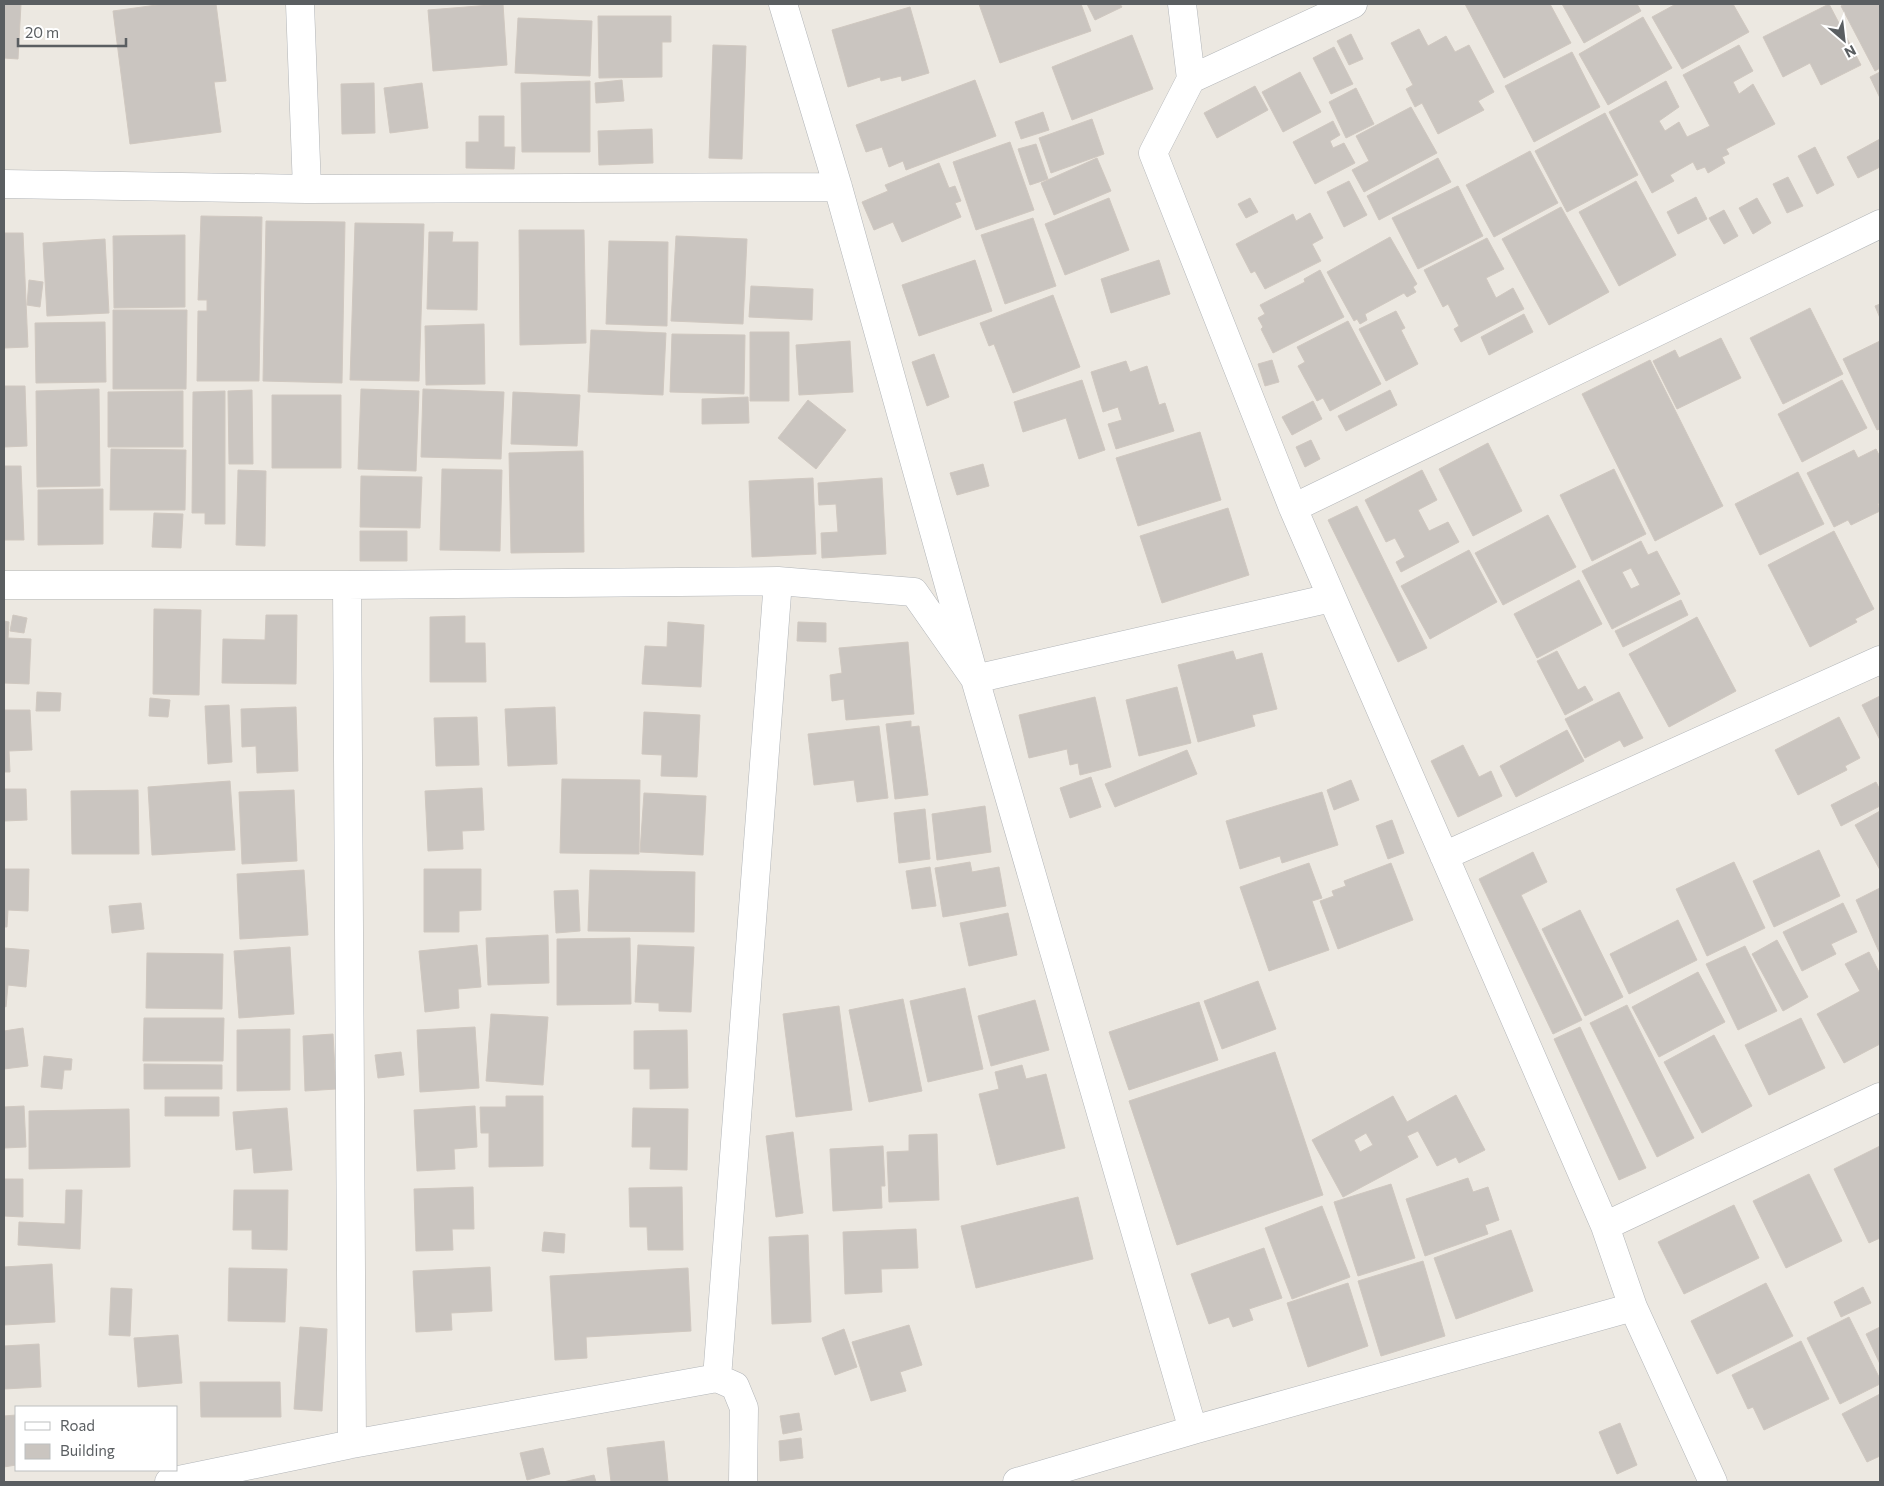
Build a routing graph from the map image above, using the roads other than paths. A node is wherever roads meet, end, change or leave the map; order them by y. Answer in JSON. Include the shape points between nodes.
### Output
{"nodes":[{"id":1,"x":300,"y":4,"type":"edge"},
{"id":2,"x":784,"y":4,"type":"edge"},
{"id":3,"x":1182,"y":4,"type":"edge"},
{"id":4,"x":1353,"y":4,"type":"edge"},
{"id":5,"x":1191,"y":79,"type":"junction"},
{"id":6,"x":4,"y":184,"type":"edge"},
{"id":7,"x":838,"y":186,"type":"junction"},
{"id":8,"x":307,"y":189,"type":"junction"},
{"id":9,"x":1880,"y":224,"type":"edge"},
{"id":10,"x":1292,"y":508,"type":"junction"},
{"id":11,"x":778,"y":580,"type":"junction"},
{"id":12,"x":4,"y":585,"type":"edge"},
{"id":13,"x":347,"y":585,"type":"junction"},
{"id":14,"x":1331,"y":598,"type":"junction"},
{"id":15,"x":1880,"y":660,"type":"edge"},
{"id":16,"x":975,"y":679,"type":"junction"},
{"id":17,"x":1444,"y":856,"type":"junction"},
{"id":18,"x":1880,"y":1097,"type":"edge"},
{"id":19,"x":1605,"y":1226,"type":"junction"},
{"id":20,"x":1633,"y":1307,"type":"junction"},
{"id":21,"x":717,"y":1378,"type":"junction"},
{"id":22,"x":1193,"y":1430,"type":"junction"},
{"id":23,"x":352,"y":1444,"type":"junction"},
{"id":24,"x":169,"y":1482,"type":"edge"},
{"id":25,"x":743,"y":1482,"type":"edge"},
{"id":26,"x":1017,"y":1482,"type":"edge"},
{"id":27,"x":1713,"y":1482,"type":"edge"}],
"edges":[{"from":1,"to":8,"type":"street"},
{"from":2,"to":7,"type":"street"},
{"from":3,"to":5,"type":"street"},
{"from":4,"to":5,"type":"street"},
{"from":5,"to":10,"type":"street","via":[[1153,153]]},
{"from":6,"to":8,"type":"street"},
{"from":7,"to":8,"type":"street"},
{"from":7,"to":16,"type":"street"},
{"from":9,"to":10,"type":"street"},
{"from":10,"to":14,"type":"street"},
{"from":11,"to":13,"type":"street"},
{"from":11,"to":16,"type":"street","via":[[914,592]]},
{"from":11,"to":21,"type":"street"},
{"from":12,"to":13,"type":"street"},
{"from":13,"to":23,"type":"street"},
{"from":14,"to":16,"type":"street"},
{"from":14,"to":17,"type":"street"},
{"from":15,"to":17,"type":"street"},
{"from":16,"to":22,"type":"street"},
{"from":17,"to":19,"type":"street"},
{"from":18,"to":19,"type":"street"},
{"from":19,"to":20,"type":"street"},
{"from":20,"to":22,"type":"street"},
{"from":20,"to":27,"type":"street"},
{"from":21,"to":23,"type":"street"},
{"from":21,"to":25,"type":"street","via":[[735,1386],[744,1408]]},
{"from":22,"to":26,"type":"street"},
{"from":23,"to":24,"type":"street"}]}
